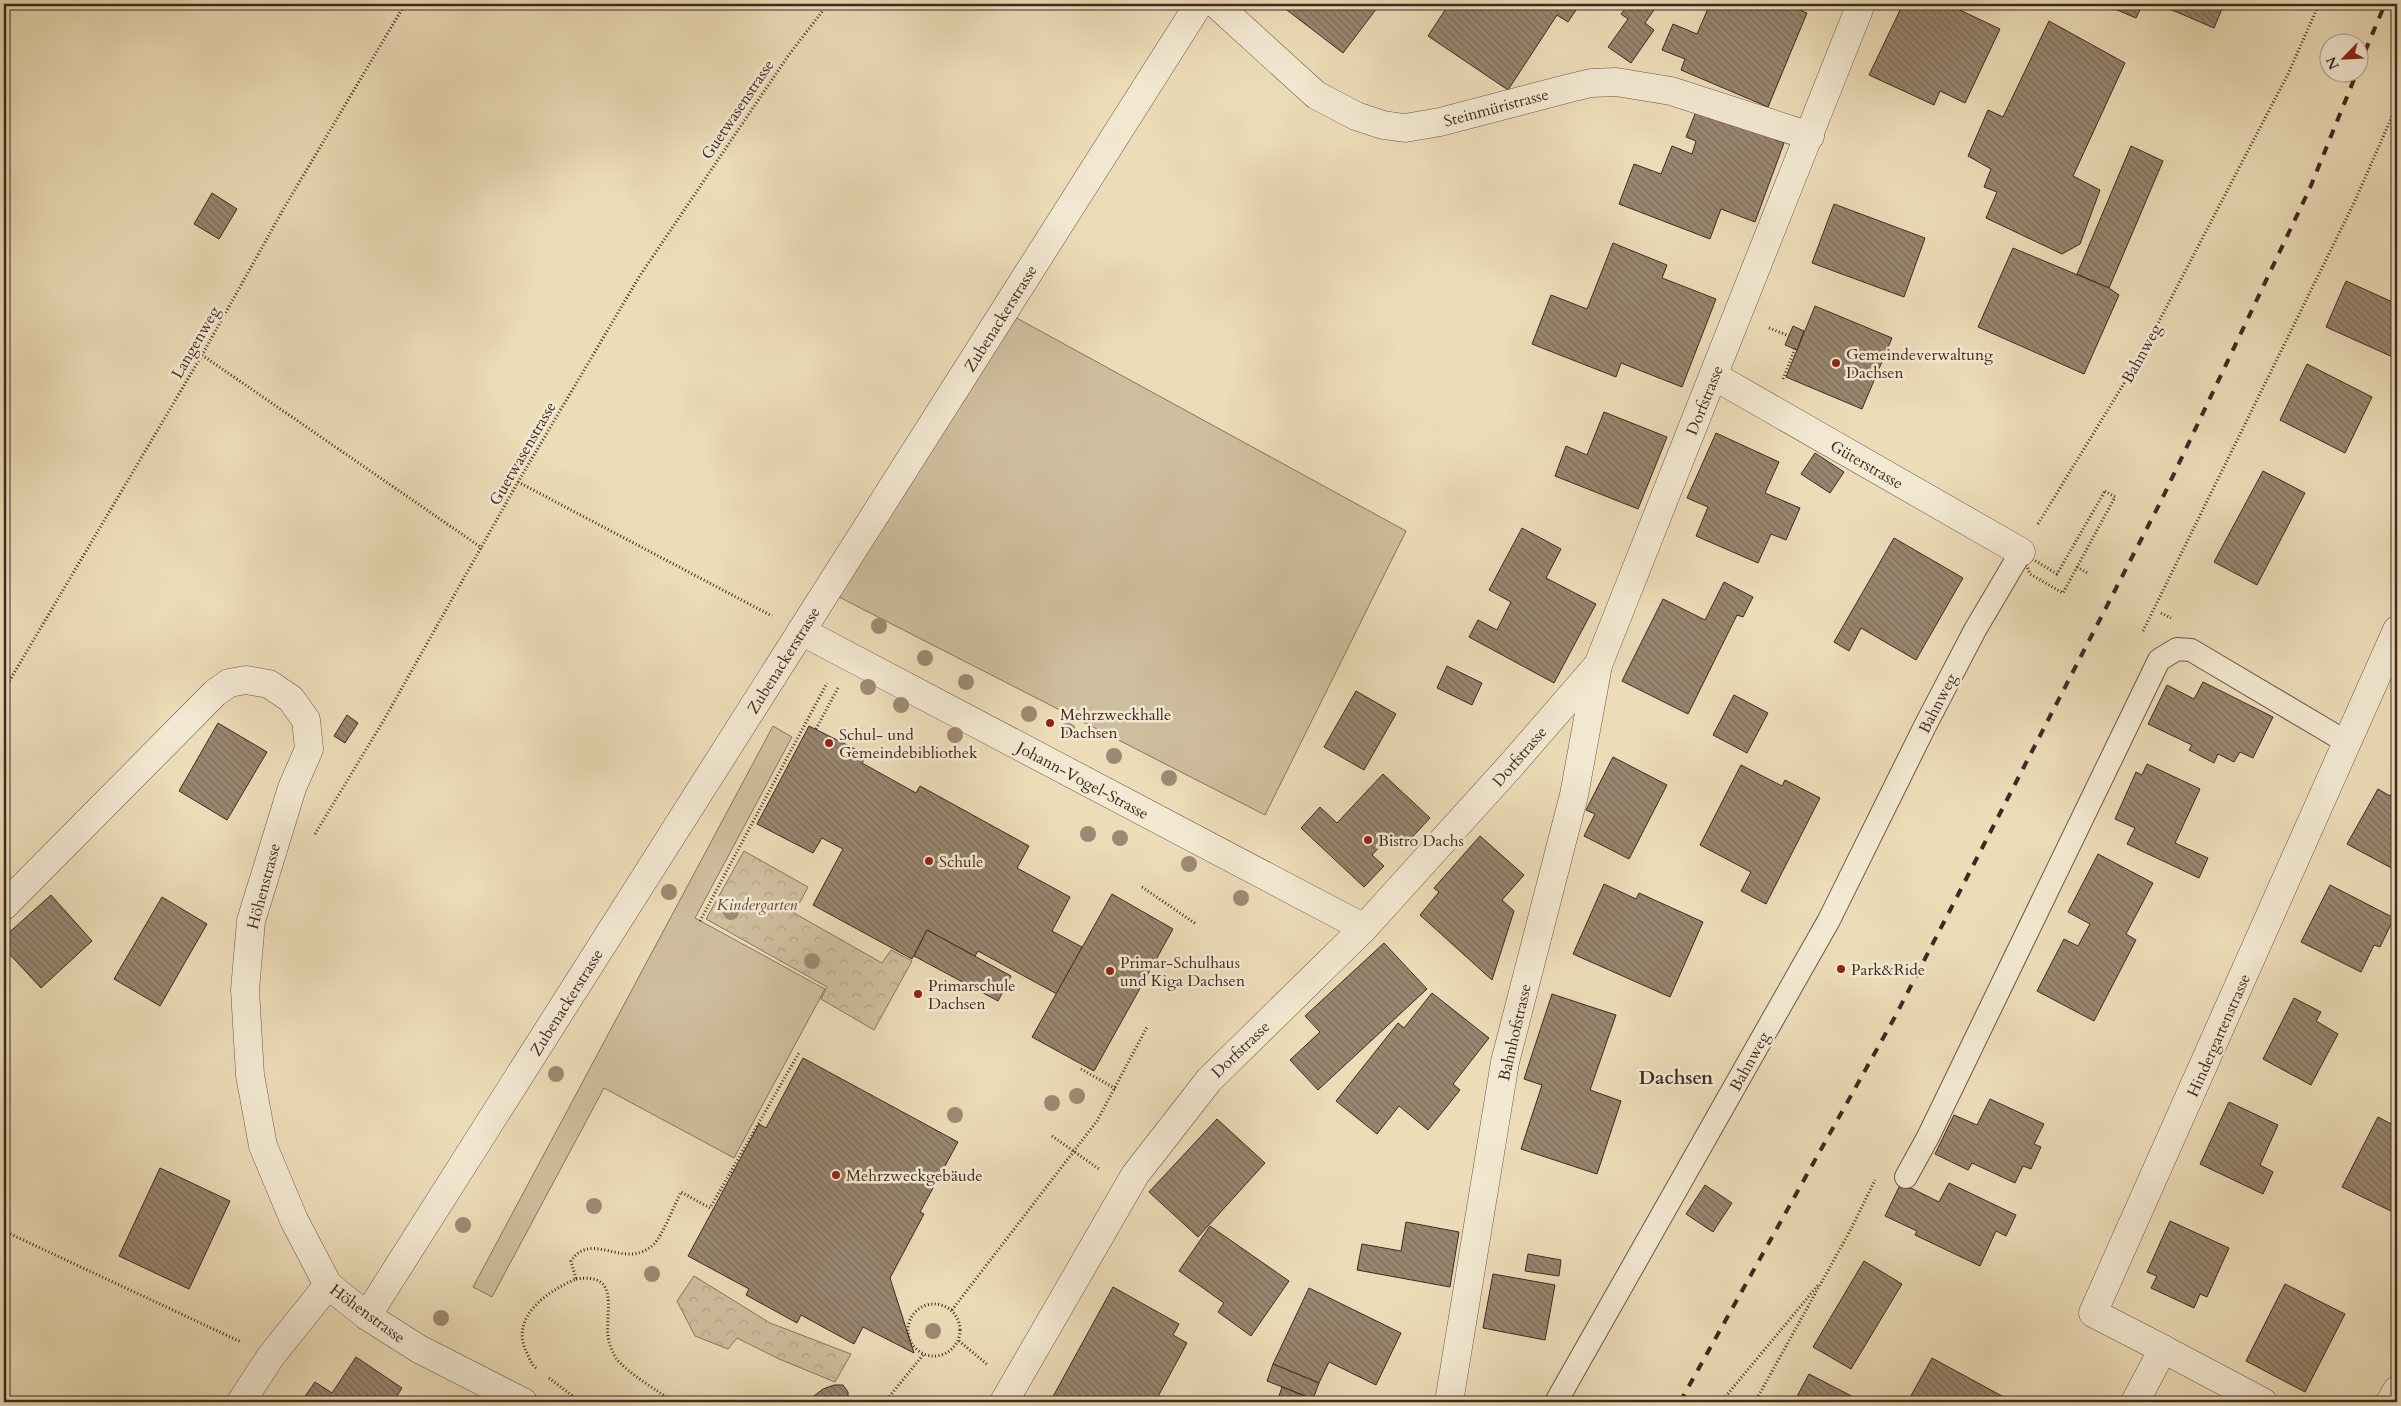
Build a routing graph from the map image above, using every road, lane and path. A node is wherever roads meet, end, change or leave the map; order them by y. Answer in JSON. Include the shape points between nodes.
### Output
{"nodes":[{"id":1,"x":405,"y":4,"type":"edge"},
{"id":2,"x":828,"y":4,"type":"edge"},
{"id":3,"x":1199,"y":4,"type":"edge"},
{"id":4,"x":1216,"y":4,"type":"edge"},
{"id":5,"x":1861,"y":4,"type":"edge"},
{"id":6,"x":2319,"y":4,"type":"edge"},
{"id":7,"x":1810,"y":136,"type":"junction"},
{"id":8,"x":202,"y":355,"type":"junction"},
{"id":9,"x":1714,"y":376,"type":"junction"},
{"id":10,"x":518,"y":482,"type":"junction"},
{"id":11,"x":2036,"y":528,"type":"dead end"},
{"id":12,"x":482,"y":548,"type":"junction"},
{"id":13,"x":2026,"y":557,"type":"junction"},
{"id":14,"x":2077,"y":567,"type":"junction"},
{"id":15,"x":2089,"y":574,"type":"dead end"},
{"id":16,"x":2397,"y":630,"type":"edge"},
{"id":17,"x":801,"y":631,"type":"junction"},
{"id":18,"x":855,"y":660,"type":"junction"},
{"id":19,"x":1598,"y":665,"type":"junction"},
{"id":20,"x":838,"y":688,"type":"junction"},
{"id":21,"x":4,"y":690,"type":"edge"},
{"id":22,"x":816,"y":729,"type":"dead end"},
{"id":23,"x":2348,"y":743,"type":"junction"},
{"id":24,"x":310,"y":842,"type":"dead end"},
{"id":25,"x":1142,"y":887,"type":"dead end"},
{"id":26,"x":4,"y":906,"type":"edge"},
{"id":27,"x":700,"y":921,"type":"dead end"},
{"id":28,"x":1196,"y":924,"type":"dead end"},
{"id":29,"x":1364,"y":928,"type":"junction"},
{"id":30,"x":1147,"y":1027,"type":"dead end"},
{"id":31,"x":800,"y":1051,"type":"dead end"},
{"id":32,"x":1081,"y":1069,"type":"dead end"},
{"id":33,"x":1116,"y":1089,"type":"junction"},
{"id":34,"x":1052,"y":1136,"type":"dead end"},
{"id":35,"x":1074,"y":1152,"type":"junction"},
{"id":36,"x":1906,"y":1177,"type":"dead end"},
{"id":37,"x":1127,"y":1189,"type":"junction"},
{"id":38,"x":4,"y":1231,"type":"edge"},
{"id":39,"x":1824,"y":1278,"type":"dead end"},
{"id":40,"x":576,"y":1279,"type":"junction"},
{"id":41,"x":328,"y":1285,"type":"junction"},
{"id":42,"x":952,"y":1310,"type":"junction"},
{"id":43,"x":367,"y":1316,"type":"junction"},
{"id":44,"x":2163,"y":1349,"type":"junction"},
{"id":45,"x":923,"y":1355,"type":"junction"},
{"id":46,"x":271,"y":1356,"type":"junction"},
{"id":47,"x":540,"y":1372,"type":"dead end"},
{"id":48,"x":547,"y":1377,"type":"dead end"},
{"id":49,"x":2397,"y":1390,"type":"edge"},
{"id":50,"x":241,"y":1402,"type":"edge"},
{"id":51,"x":523,"y":1402,"type":"edge"},
{"id":52,"x":577,"y":1402,"type":"edge"},
{"id":53,"x":675,"y":1402,"type":"edge"},
{"id":54,"x":885,"y":1402,"type":"edge"},
{"id":55,"x":1004,"y":1402,"type":"edge"},
{"id":56,"x":1449,"y":1402,"type":"edge"},
{"id":57,"x":1556,"y":1402,"type":"edge"},
{"id":58,"x":1722,"y":1402,"type":"edge"},
{"id":59,"x":2135,"y":1402,"type":"edge"},
{"id":60,"x":2263,"y":1402,"type":"edge"},
{"id":61,"x":2390,"y":1402,"type":"edge"}],
"edges":[{"from":1,"to":8,"type":"path","name":"Langenweg","via":[[284,208]]},
{"from":2,"to":10,"type":"path","name":"Guetwasenstrasse","via":[[788,56],[639,277]]},
{"from":3,"to":17,"type":"street","name":"Zubenackerstrasse"},
{"from":4,"to":7,"type":"street","name":"Steinmüristrasse","via":[[1316,95],[1356,116],[1383,125],[1405,128],[1440,122],[1591,83],[1616,82],[1671,91]]},
{"from":5,"to":7,"type":"street","name":"Dorfstrasse"},
{"from":6,"to":11,"type":"path","name":"Bahnweg","via":[[2288,74],[2142,354]]},
{"from":7,"to":9,"type":"street","name":"Dorfstrasse"},
{"from":8,"to":12,"type":"path"},
{"from":8,"to":21,"type":"path","name":"Langenweg"},
{"from":9,"to":13,"type":"street","name":"Güterstrasse"},
{"from":9,"to":19,"type":"street","name":"Dorfstrasse"},
{"from":10,"to":12,"type":"path","name":"Guetwasenstrasse"},
{"from":10,"to":17,"type":"path"},
{"from":12,"to":24,"type":"path","name":"Guetwasenstrasse"},
{"from":13,"to":14,"type":"path","via":[[2063,593]]},
{"from":13,"to":14,"type":"path","via":[[2057,574],[2105,491],[2115,497]]},
{"from":13,"to":57,"type":"lane","name":"Bahnweg","via":[[1976,630],[1829,920]]},
{"from":14,"to":15,"type":"path"},
{"from":16,"to":23,"type":"street","name":"Hindergartenstrasse"},
{"from":17,"to":18,"type":"street","name":"Johann-Vogel-Strasse"},
{"from":17,"to":43,"type":"street","name":"Zubenackerstrasse"},
{"from":18,"to":20,"type":"path"},
{"from":18,"to":29,"type":"street","name":"Johann-Vogel-Strasse"},
{"from":19,"to":29,"type":"street","name":"Dorfstrasse"},
{"from":19,"to":56,"type":"street","name":"Bahnhofstrasse","via":[[1574,795],[1505,1062]]},
{"from":20,"to":22,"type":"path"},
{"from":20,"to":27,"type":"path","via":[[827,682]]},
{"from":23,"to":36,"type":"lane","via":[[2191,650],[2177,649],[2159,660]]},
{"from":23,"to":44,"type":"street","name":"Hindergartenstrasse","via":[[2093,1313]]},
{"from":25,"to":28,"type":"path"},
{"from":26,"to":41,"type":"street","name":"Höhenstrasse","via":[[215,693],[229,683],[246,680],[269,684],[291,699],[306,720],[309,749],[292,788],[250,921],[245,990],[250,1075],[263,1146],[294,1220]]},
{"from":29,"to":37,"type":"street","name":"Dorfstrasse","via":[[1209,1080],[1135,1174]]},
{"from":30,"to":33,"type":"path"},
{"from":31,"to":40,"type":"path","via":[[710,1208],[681,1192],[654,1243],[637,1254],[617,1254],[592,1247],[577,1252],[571,1261]]},
{"from":32,"to":33,"type":"path"},
{"from":33,"to":35,"type":"path"},
{"from":34,"to":35,"type":"path"},
{"from":35,"to":37,"type":"path"},
{"from":35,"to":42,"type":"path"},
{"from":37,"to":55,"type":"street","name":"Dorfstrasse"},
{"from":38,"to":46,"type":"path"},
{"from":39,"to":58,"type":"path"},
{"from":40,"to":47,"type":"path","via":[[536,1302],[526,1320],[523,1344],[533,1366]]},
{"from":40,"to":53,"type":"path","via":[[587,1277],[606,1290],[610,1302],[608,1335],[617,1360]]},
{"from":41,"to":43,"type":"street","name":"Höhenstrasse"},
{"from":41,"to":46,"type":"street"},
{"from":42,"to":45,"type":"path","via":[[960,1322],[959,1341],[952,1351],[938,1357]]},
{"from":42,"to":45,"type":"path","via":[[937,1303],[922,1306],[912,1316],[908,1330],[910,1338],[912,1345]]},
{"from":43,"to":51,"type":"street","name":"Höhenstrasse","via":[[419,1349]]},
{"from":44,"to":59,"type":"street"},
{"from":44,"to":60,"type":"street"},
{"from":45,"to":54,"type":"path"},
{"from":46,"to":50,"type":"street"},
{"from":48,"to":52,"type":"path"},
{"from":49,"to":61,"type":"street"}]}
